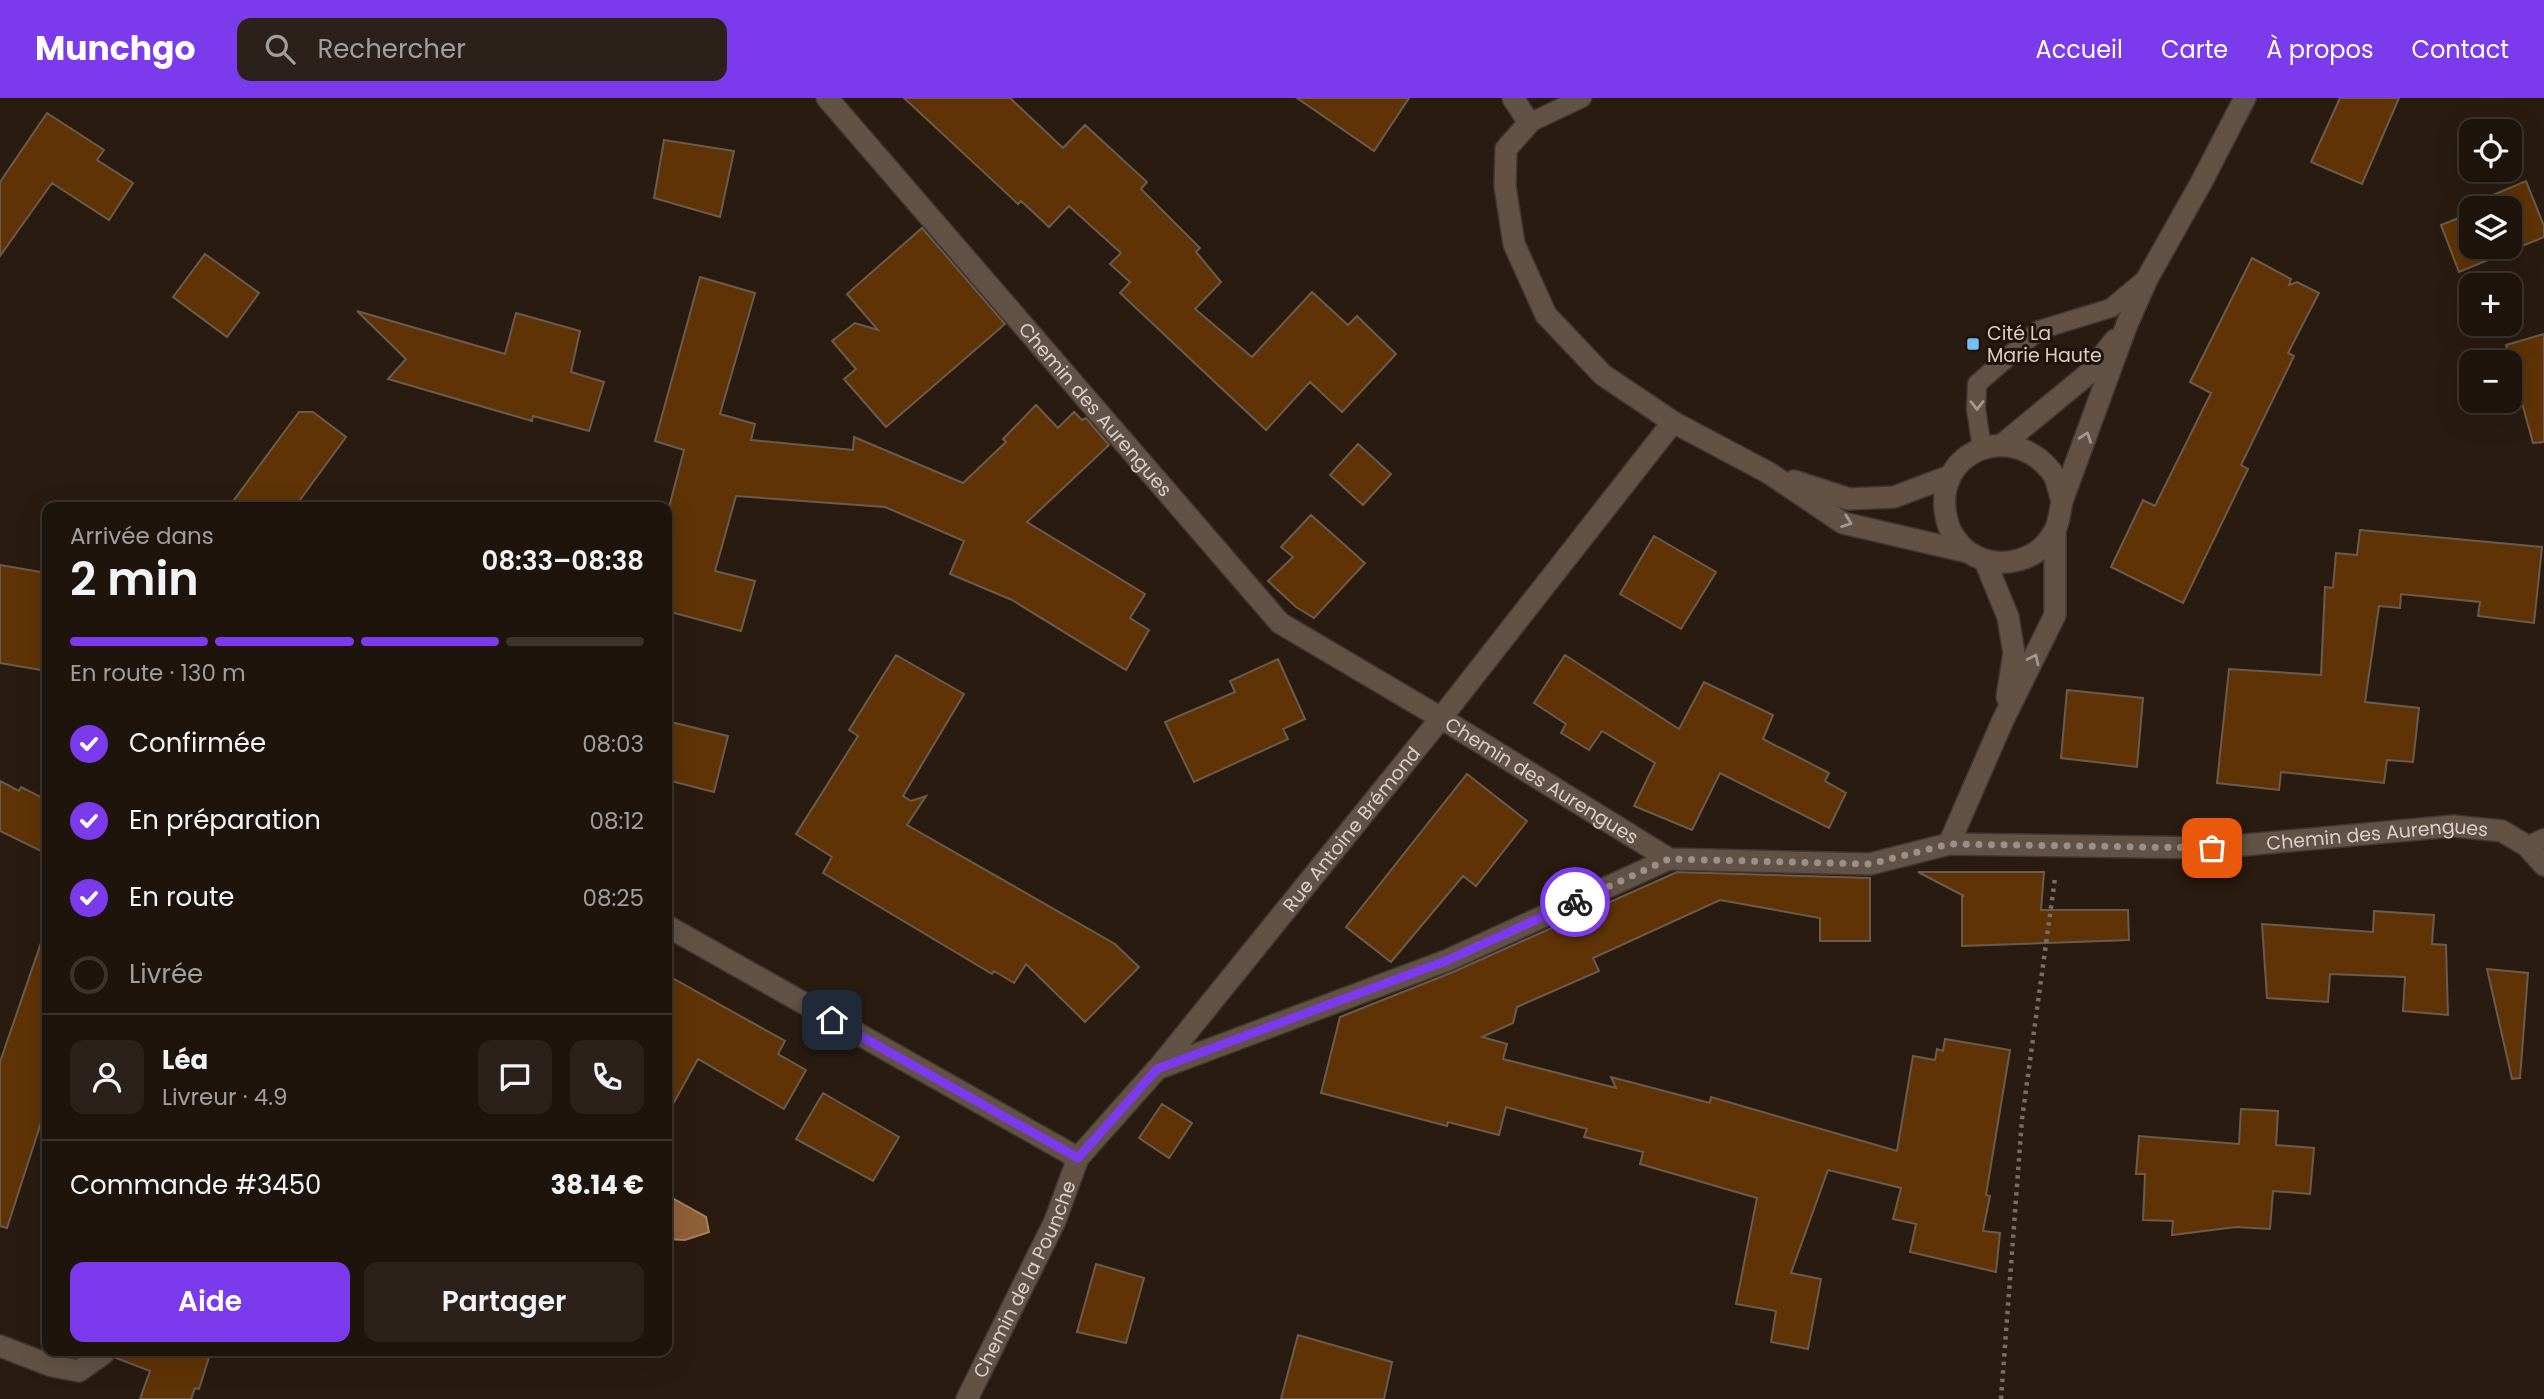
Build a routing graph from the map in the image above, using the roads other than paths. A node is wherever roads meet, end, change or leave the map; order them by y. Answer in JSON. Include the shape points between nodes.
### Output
{"nodes":[{"id":1,"x":827,"y":98,"type":"edge"},
{"id":2,"x":1513,"y":98,"type":"edge"},
{"id":3,"x":1582,"y":98,"type":"edge"},
{"id":4,"x":2245,"y":98,"type":"edge"},
{"id":5,"x":1529,"y":123,"type":"junction"},
{"id":6,"x":2148,"y":276,"type":"junction"},
{"id":7,"x":2127,"y":324,"type":"junction"},
{"id":8,"x":1673,"y":422,"type":"junction"},
{"id":9,"x":2003,"y":444,"type":"junction"},
{"id":10,"x":1982,"y":448,"type":"junction"},
{"id":11,"x":1769,"y":473,"type":"junction"},
{"id":12,"x":1950,"y":476,"type":"junction"},
{"id":13,"x":2062,"y":501,"type":"junction"},
{"id":14,"x":2056,"y":531,"type":"junction"},
{"id":15,"x":1976,"y":556,"type":"junction"},
{"id":16,"x":1441,"y":718,"type":"junction"},
{"id":17,"x":2003,"y":720,"type":"junction"},
{"id":18,"x":2535,"y":842,"type":"edge"},
{"id":19,"x":1949,"y":844,"type":"junction"},
{"id":20,"x":1669,"y":859,"type":"junction"},
{"id":21,"x":2544,"y":865,"type":"edge"},
{"id":22,"x":672,"y":929,"type":"edge"},
{"id":23,"x":1157,"y":1069,"type":"junction"},
{"id":24,"x":1078,"y":1158,"type":"junction"},
{"id":25,"x":0,"y":1346,"type":"edge"},
{"id":26,"x":98,"y":1356,"type":"edge"},
{"id":27,"x":968,"y":1399,"type":"edge"}],
"edges":[{"from":1,"to":16,"type":"street","name":"Chemin des Aurengues","via":[[1280,623]]},
{"from":2,"to":5,"type":"street"},
{"from":3,"to":5,"type":"lane"},
{"from":4,"to":6,"type":"street"},
{"from":5,"to":8,"type":"street","via":[[1506,149],[1505,186],[1514,244],[1546,315],[1603,375]]},
{"from":6,"to":7,"type":"street"},
{"from":6,"to":10,"type":"lane","one_way":true,"via":[[2111,308],[2039,330],[1977,384]]},
{"from":7,"to":9,"type":"street","via":[[2088,374]]},
{"from":13,"to":7,"type":"street","one_way":true},
{"from":8,"to":11,"type":"street"},
{"from":8,"to":16,"type":"street","name":"Rue Antoine Brémond"},
{"from":9,"to":10,"type":"street"},
{"from":9,"to":13,"type":"street","via":[[2032,452],[2053,473]]},
{"from":10,"to":12,"type":"street","via":[[1963,459]]},
{"from":11,"to":12,"type":"street","via":[[1849,499],[1894,496]]},
{"from":11,"to":15,"type":"street","one_way":true,"via":[[1843,523]]},
{"from":12,"to":15,"type":"street","via":[[1943,503],[1950,531]]},
{"from":13,"to":14,"type":"street"},
{"from":14,"to":15,"type":"street","via":[[2043,548],[2025,559],[2005,563]]},
{"from":17,"to":14,"type":"street","one_way":true,"via":[[2055,615]]},
{"from":15,"to":17,"type":"street","via":[[2008,617],[2014,653]]},
{"from":16,"to":20,"type":"street","name":"Chemin des Aurengues"},
{"from":16,"to":23,"type":"street","name":"Rue Antoine Brémond"},
{"from":17,"to":19,"type":"street"},
{"from":18,"to":19,"type":"street","name":"Chemin des Aurengues","via":[[2502,831],[2453,826],[2212,848]]},
{"from":18,"to":21,"type":"street","name":"Chemin des Aurengues"},
{"from":19,"to":20,"type":"street","name":"Chemin des Aurengues","via":[[1870,864]]},
{"from":20,"to":23,"type":"street","name":"Chemin de la Pounche","via":[[1448,960]]},
{"from":22,"to":24,"type":"street"},
{"from":23,"to":24,"type":"street","name":"Chemin de la Pounche"},
{"from":24,"to":27,"type":"street","name":"Chemin de la Pounche","via":[[1055,1220]]},
{"from":25,"to":26,"type":"street","via":[[79,1371]]}]}
